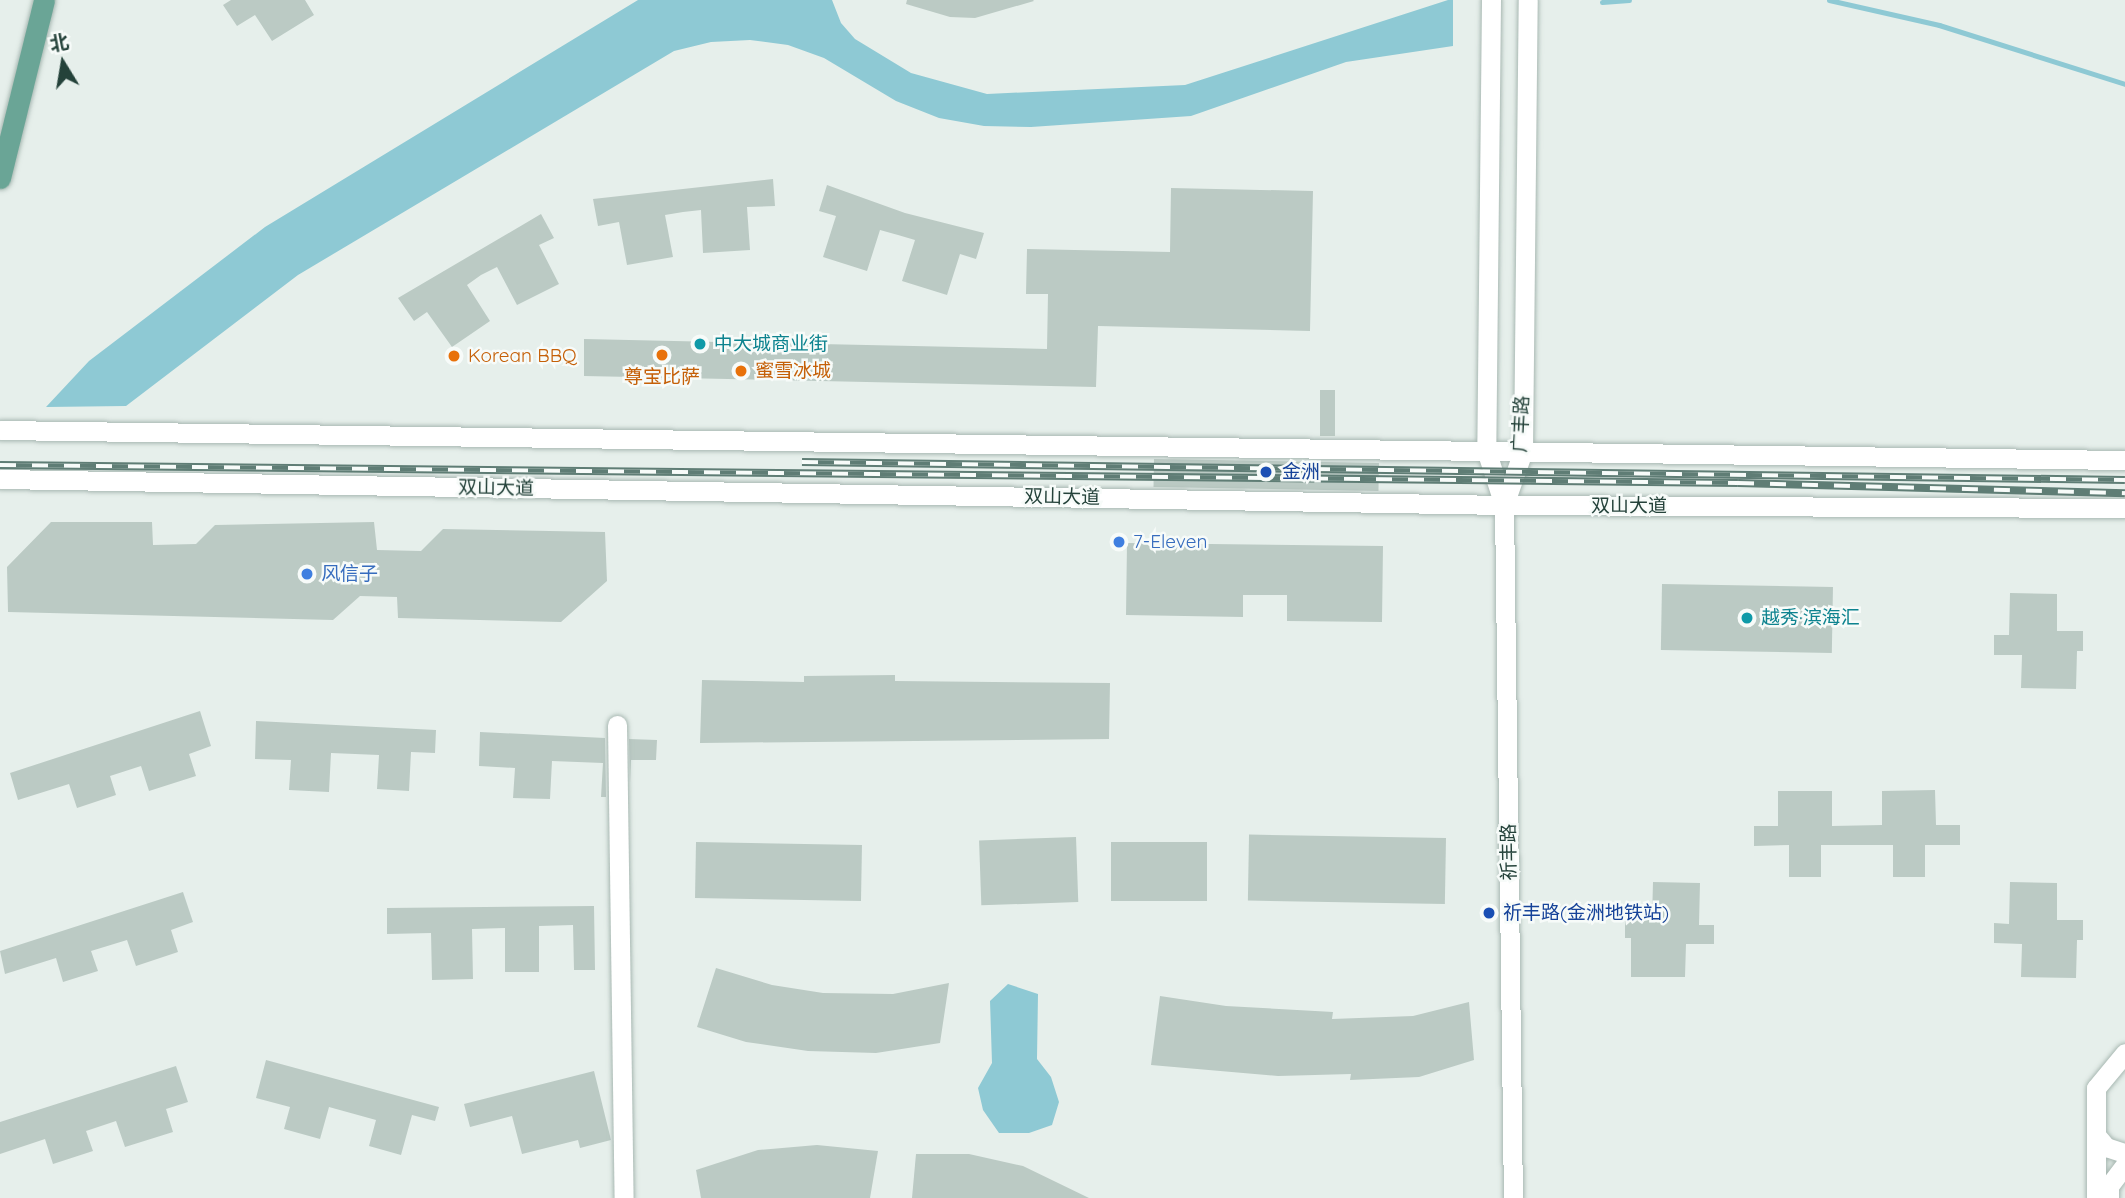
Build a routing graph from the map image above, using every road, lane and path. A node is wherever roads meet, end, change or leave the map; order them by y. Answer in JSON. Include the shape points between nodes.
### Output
{"nodes":[{"id":1,"x":44,"y":0,"type":"edge"},
{"id":2,"x":1491,"y":0,"type":"edge"},
{"id":3,"x":1528,"y":0,"type":"edge"},
{"id":4,"x":0,"y":178,"type":"edge"},
{"id":5,"x":0,"y":430,"type":"edge"},
{"id":6,"x":1486,"y":450,"type":"junction"},
{"id":7,"x":1523,"y":450,"type":"junction"},
{"id":8,"x":2125,"y":460,"type":"edge"},
{"id":9,"x":0,"y":479,"type":"edge"},
{"id":10,"x":1504,"y":505,"type":"junction"},
{"id":11,"x":2125,"y":508,"type":"edge"},
{"id":12,"x":617,"y":725,"type":"dead end"},
{"id":13,"x":2124,"y":1055,"type":"edge"},
{"id":14,"x":2096,"y":1136,"type":"junction"},
{"id":15,"x":2125,"y":1153,"type":"edge"},
{"id":16,"x":2125,"y":1165,"type":"edge"},
{"id":17,"x":624,"y":1198,"type":"edge"},
{"id":18,"x":1513,"y":1198,"type":"edge"},
{"id":19,"x":2096,"y":1198,"type":"edge"},
{"id":20,"x":2109,"y":1198,"type":"edge"}],
"edges":[{"from":1,"to":4,"type":"main road"},
{"from":2,"to":6,"type":"street","name":"广丰路"},
{"from":3,"to":7,"type":"street","name":"广丰路"},
{"from":5,"to":6,"type":"street"},
{"from":6,"to":7,"type":"street"},
{"from":6,"to":10,"type":"street","name":"广丰路"},
{"from":7,"to":8,"type":"street"},
{"from":7,"to":10,"type":"street","name":"广丰路"},
{"from":9,"to":10,"type":"street","name":"双山大道"},
{"from":10,"to":11,"type":"street","name":"双山大道"},
{"from":10,"to":18,"type":"street","name":"祈丰路"},
{"from":12,"to":17,"type":"street"},
{"from":13,"to":14,"type":"street","via":[[2096,1088]]},
{"from":14,"to":15,"type":"street","via":[[2106,1147]]},
{"from":14,"to":19,"type":"street"},
{"from":16,"to":20,"type":"street","via":[[2109,1185]]}]}
